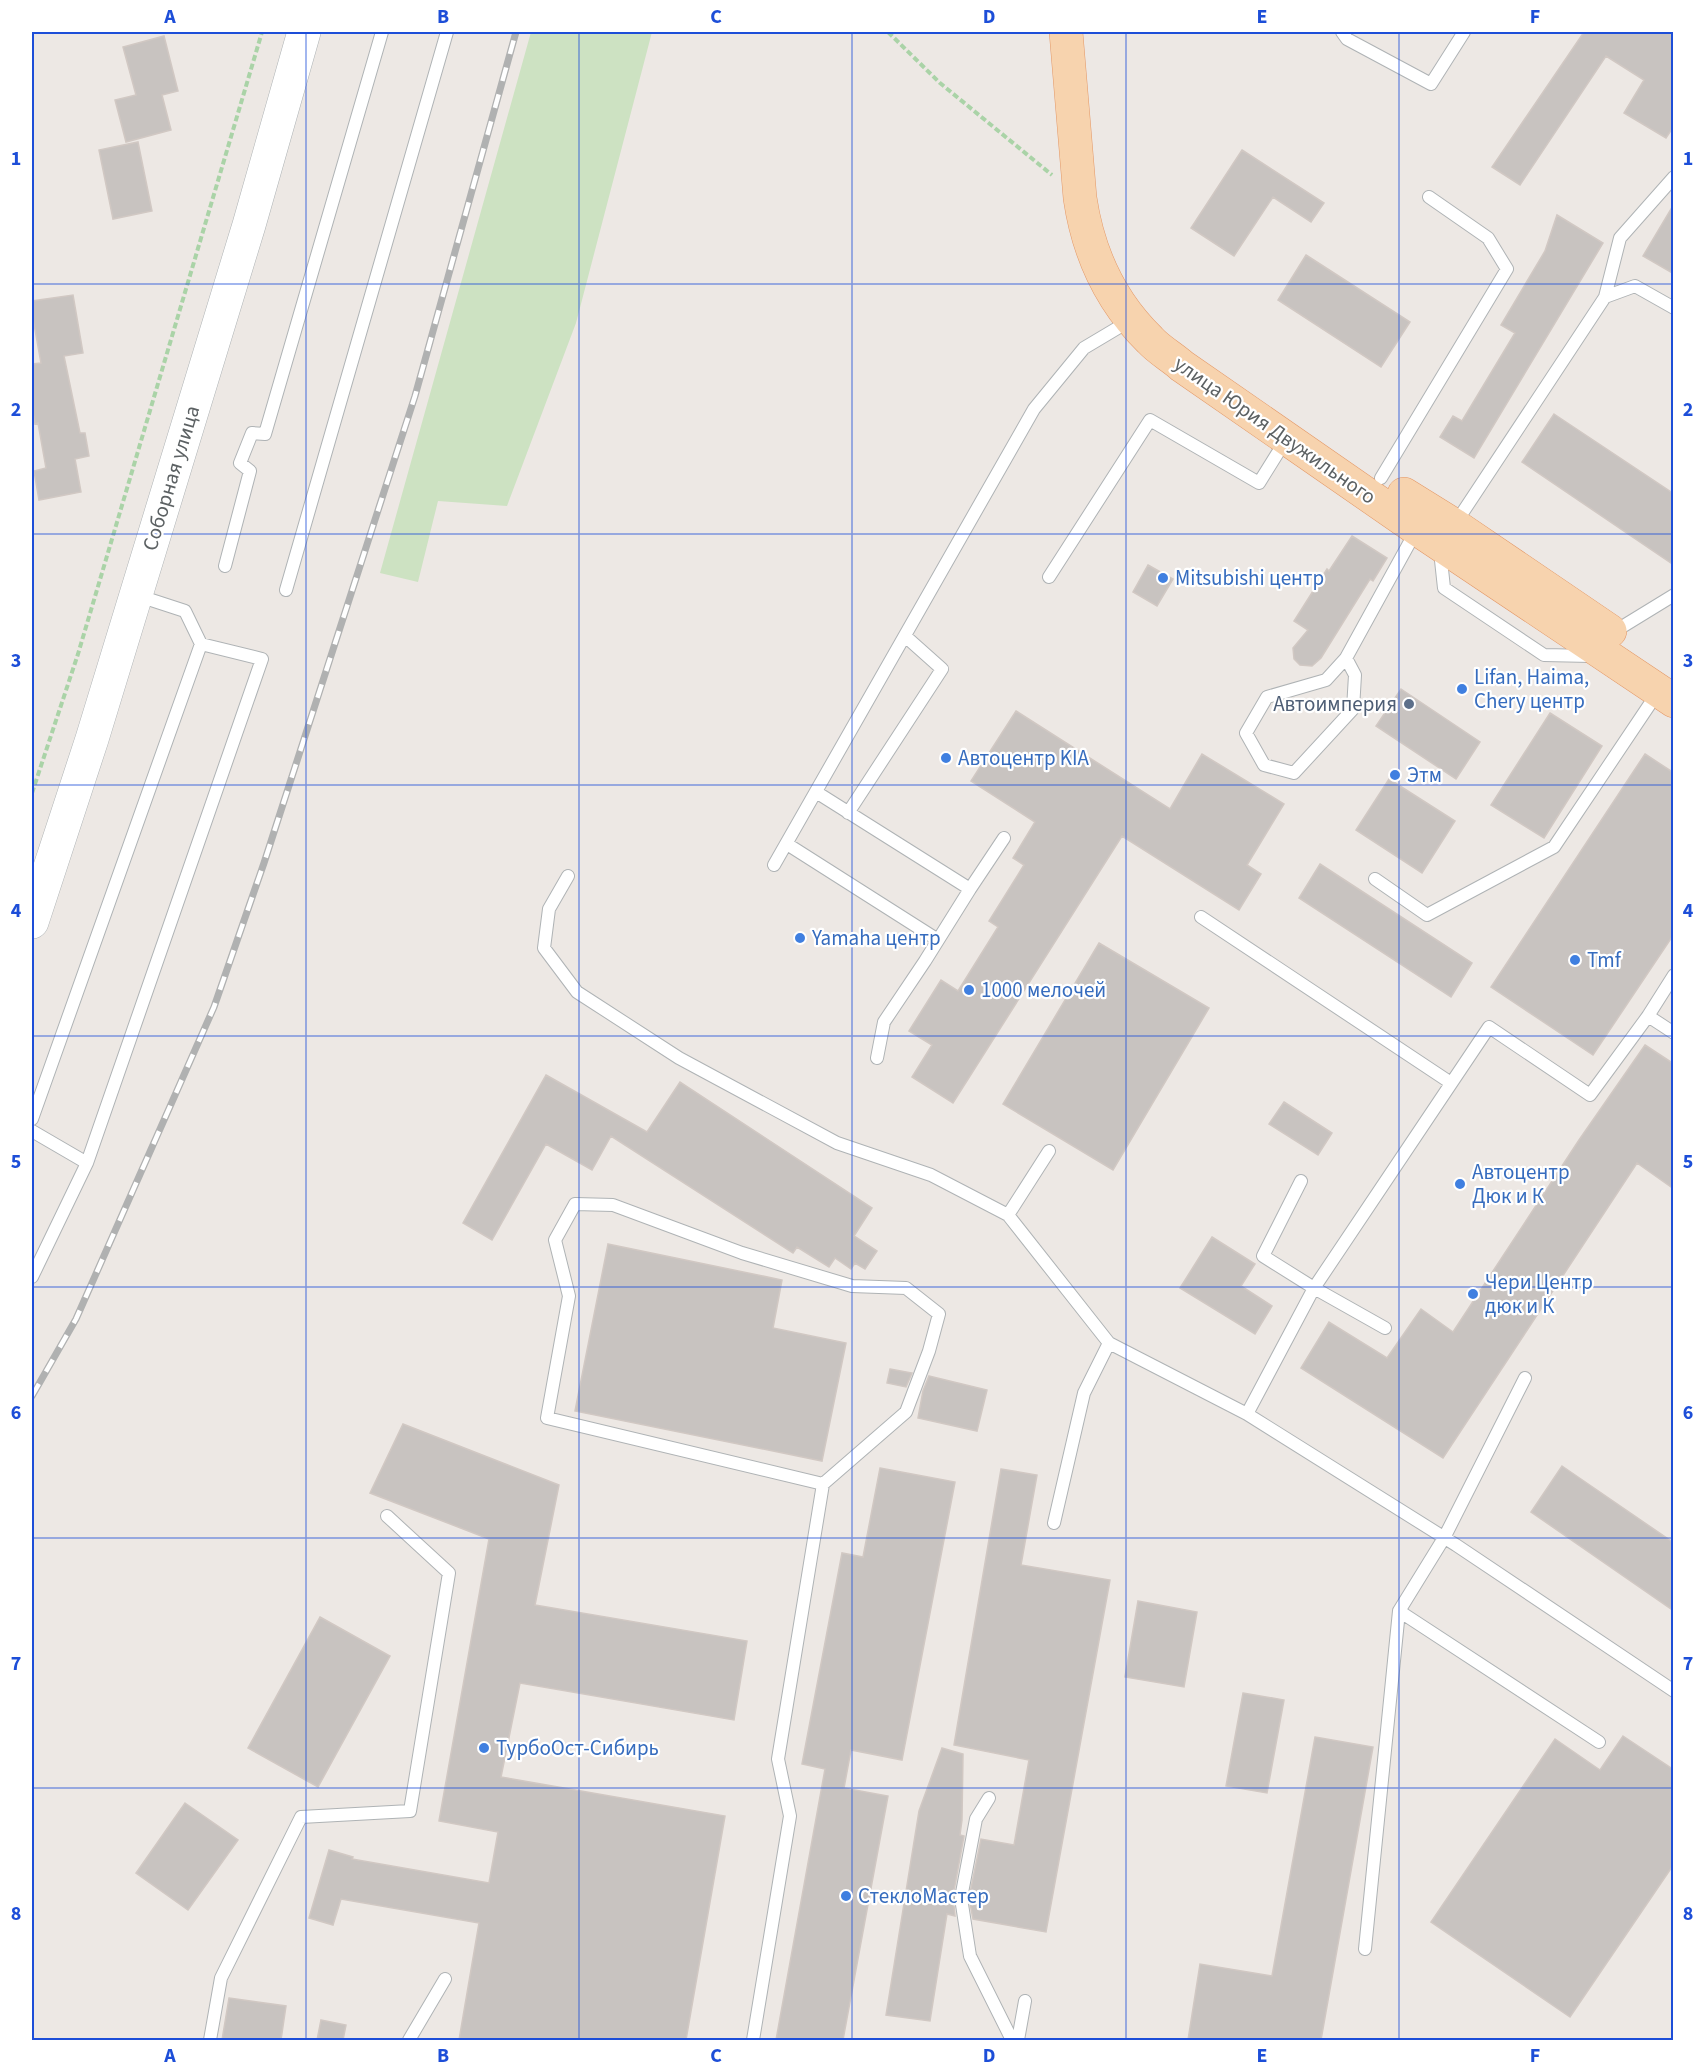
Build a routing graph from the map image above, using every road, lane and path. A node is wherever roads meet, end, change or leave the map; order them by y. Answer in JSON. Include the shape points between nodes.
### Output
{"nodes":[{"id":1,"x":262,"y":32,"type":"edge"},
{"id":2,"x":304,"y":32,"type":"edge"},
{"id":3,"x":382,"y":32,"type":"edge"},
{"id":4,"x":447,"y":32,"type":"edge"},
{"id":5,"x":888,"y":32,"type":"edge"},
{"id":6,"x":1066,"y":32,"type":"edge"},
{"id":7,"x":1083,"y":32,"type":"edge"},
{"id":8,"x":1342,"y":32,"type":"edge"},
{"id":9,"x":1464,"y":32,"type":"edge"},
{"id":10,"x":1674,"y":177,"type":"edge"},
{"id":11,"x":1080,"y":198,"type":"junction"},
{"id":12,"x":1429,"y":198,"type":"dead end"},
{"id":13,"x":1605,"y":297,"type":"junction"},
{"id":14,"x":1674,"y":308,"type":"edge"},
{"id":15,"x":1139,"y":315,"type":"junction"},
{"id":16,"x":1287,"y":437,"type":"junction"},
{"id":17,"x":1381,"y":478,"type":"junction"},
{"id":18,"x":1435,"y":527,"type":"junction"},
{"id":19,"x":225,"y":566,"type":"dead end"},
{"id":20,"x":1050,"y":577,"type":"dead end"},
{"id":21,"x":286,"y":590,"type":"dead end"},
{"id":22,"x":136,"y":594,"type":"junction"},
{"id":23,"x":1674,"y":595,"type":"edge"},
{"id":24,"x":905,"y":636,"type":"junction"},
{"id":25,"x":201,"y":644,"type":"junction"},
{"id":26,"x":1609,"y":644,"type":"junction"},
{"id":27,"x":1346,"y":658,"type":"junction"},
{"id":28,"x":1669,"y":690,"type":"edge"},
{"id":29,"x":816,"y":792,"type":"junction"},
{"id":30,"x":32,"y":793,"type":"edge"},
{"id":31,"x":848,"y":813,"type":"junction"},
{"id":32,"x":1004,"y":838,"type":"dead end"},
{"id":33,"x":787,"y":844,"type":"junction"},
{"id":34,"x":774,"y":865,"type":"dead end"},
{"id":35,"x":568,"y":876,"type":"dead end"},
{"id":36,"x":1375,"y":879,"type":"dead end"},
{"id":37,"x":970,"y":889,"type":"junction"},
{"id":38,"x":1201,"y":917,"type":"dead end"},
{"id":39,"x":32,"y":922,"type":"edge"},
{"id":40,"x":938,"y":940,"type":"junction"},
{"id":41,"x":1672,"y":981,"type":"edge"},
{"id":42,"x":1648,"y":1016,"type":"junction"},
{"id":43,"x":1674,"y":1033,"type":"edge"},
{"id":44,"x":877,"y":1058,"type":"dead end"},
{"id":45,"x":1451,"y":1083,"type":"junction"},
{"id":46,"x":32,"y":1119,"type":"edge"},
{"id":47,"x":32,"y":1131,"type":"edge"},
{"id":48,"x":1049,"y":1151,"type":"dead end"},
{"id":49,"x":87,"y":1164,"type":"junction"},
{"id":50,"x":1301,"y":1181,"type":"dead end"},
{"id":51,"x":1008,"y":1215,"type":"junction"},
{"id":52,"x":32,"y":1276,"type":"edge"},
{"id":53,"x":1314,"y":1288,"type":"junction"},
{"id":54,"x":1385,"y":1328,"type":"dead end"},
{"id":55,"x":1108,"y":1343,"type":"junction"},
{"id":56,"x":1526,"y":1378,"type":"dead end"},
{"id":57,"x":1247,"y":1414,"type":"junction"},
{"id":58,"x":823,"y":1484,"type":"junction"},
{"id":59,"x":387,"y":1516,"type":"dead end"},
{"id":60,"x":1054,"y":1523,"type":"dead end"},
{"id":61,"x":1444,"y":1538,"type":"junction"},
{"id":62,"x":1399,"y":1611,"type":"junction"},
{"id":63,"x":1674,"y":1691,"type":"edge"},
{"id":64,"x":1599,"y":1742,"type":"dead end"},
{"id":65,"x":989,"y":1798,"type":"dead end"},
{"id":66,"x":1365,"y":1949,"type":"dead end"},
{"id":67,"x":445,"y":1979,"type":"dead end"},
{"id":68,"x":1024,"y":2001,"type":"dead end"},
{"id":69,"x":210,"y":2040,"type":"edge"},
{"id":70,"x":409,"y":2040,"type":"edge"},
{"id":71,"x":753,"y":2040,"type":"edge"},
{"id":72,"x":1012,"y":2040,"type":"edge"},
{"id":73,"x":1018,"y":2040,"type":"edge"}],
"edges":[{"from":1,"to":30,"type":"path","via":[[81,642]]},
{"from":2,"to":22,"type":"street","name":"Соборная улица"},
{"from":3,"to":19,"type":"lane","via":[[265,435],[252,433],[240,463],[250,471]]},
{"from":4,"to":21,"type":"lane"},
{"from":5,"to":11,"type":"path","via":[[940,82]]},
{"from":6,"to":11,"type":"main road","name":"улица Юрия Двужильного"},
{"from":7,"to":15,"type":"main road","name":"улица Юрия Двужильного","via":[[1101,216]]},
{"from":8,"to":9,"type":"lane","via":[[1347,39],[1431,84]]},
{"from":10,"to":13,"type":"lane","via":[[1620,238]]},
{"from":11,"to":15,"type":"main road","name":"улица Юрия Двужильного","via":[[1094,256],[1109,287]]},
{"from":12,"to":17,"type":"lane","via":[[1488,238],[1507,269]]},
{"from":13,"to":14,"type":"lane","via":[[1635,286]]},
{"from":13,"to":18,"type":"lane"},
{"from":15,"to":16,"type":"main road","name":"улица Юрия Двужильного","via":[[1149,340]]},
{"from":15,"to":17,"type":"main road","name":"улица Юрия Двужильного","via":[[1235,386]]},
{"from":15,"to":24,"type":"lane","via":[[1084,348],[1034,409]]},
{"from":16,"to":18,"type":"main road","name":"улица Юрия Двужильного"},
{"from":16,"to":20,"type":"lane","via":[[1259,483],[1150,420]]},
{"from":17,"to":18,"type":"main road","name":"улица Юрия Двужильного"},
{"from":18,"to":26,"type":"main road","name":"улица Юрия Двужильного"},
{"from":18,"to":27,"type":"lane"},
{"from":22,"to":25,"type":"lane","via":[[185,611]]},
{"from":22,"to":39,"type":"street","name":"Соборная улица"},
{"from":23,"to":26,"type":"lane"},
{"from":24,"to":29,"type":"lane"},
{"from":24,"to":31,"type":"lane","via":[[942,669]]},
{"from":25,"to":46,"type":"lane"},
{"from":25,"to":49,"type":"lane","via":[[262,659]]},
{"from":26,"to":28,"type":"main road","name":"улица Юрия Двужильного"},
{"from":27,"to":27,"type":"lane","via":[[1354,675],[1353,709],[1294,773],[1264,765],[1246,733],[1267,697],[1326,680]]},
{"from":28,"to":36,"type":"lane","via":[[1554,847],[1427,915]]},
{"from":29,"to":31,"type":"lane"},
{"from":29,"to":33,"type":"lane"},
{"from":31,"to":37,"type":"lane"},
{"from":32,"to":37,"type":"lane"},
{"from":33,"to":34,"type":"lane"},
{"from":33,"to":40,"type":"lane"},
{"from":35,"to":51,"type":"lane","via":[[549,909],[544,948],[577,992],[679,1058],[837,1143],[931,1175]]},
{"from":37,"to":40,"type":"lane"},
{"from":38,"to":45,"type":"lane"},
{"from":40,"to":44,"type":"lane","via":[[884,1022]]},
{"from":41,"to":42,"type":"lane"},
{"from":42,"to":43,"type":"lane"},
{"from":42,"to":45,"type":"lane","via":[[1590,1095],[1489,1027]]},
{"from":45,"to":53,"type":"lane"},
{"from":47,"to":49,"type":"lane"},
{"from":48,"to":51,"type":"lane"},
{"from":49,"to":52,"type":"lane"},
{"from":50,"to":53,"type":"lane","via":[[1263,1256]]},
{"from":51,"to":55,"type":"lane"},
{"from":53,"to":54,"type":"lane"},
{"from":53,"to":57,"type":"lane"},
{"from":55,"to":57,"type":"lane"},
{"from":55,"to":60,"type":"lane","via":[[1084,1393]]},
{"from":56,"to":61,"type":"lane"},
{"from":57,"to":61,"type":"lane"},
{"from":58,"to":58,"type":"lane","via":[[906,1412],[939,1314],[906,1288],[852,1286],[742,1253],[613,1205],[575,1204],[555,1240],[569,1296],[547,1418]]},
{"from":58,"to":71,"type":"lane","via":[[778,1759],[790,1816]]},
{"from":59,"to":69,"type":"lane","via":[[448,1573],[410,1811],[301,1817],[221,1978]]},
{"from":61,"to":62,"type":"lane"},
{"from":61,"to":63,"type":"lane"},
{"from":62,"to":64,"type":"lane"},
{"from":62,"to":66,"type":"lane"},
{"from":65,"to":72,"type":"lane","via":[[976,1819],[961,1898],[970,1956]]},
{"from":67,"to":70,"type":"lane"},
{"from":68,"to":73,"type":"lane"}]}
